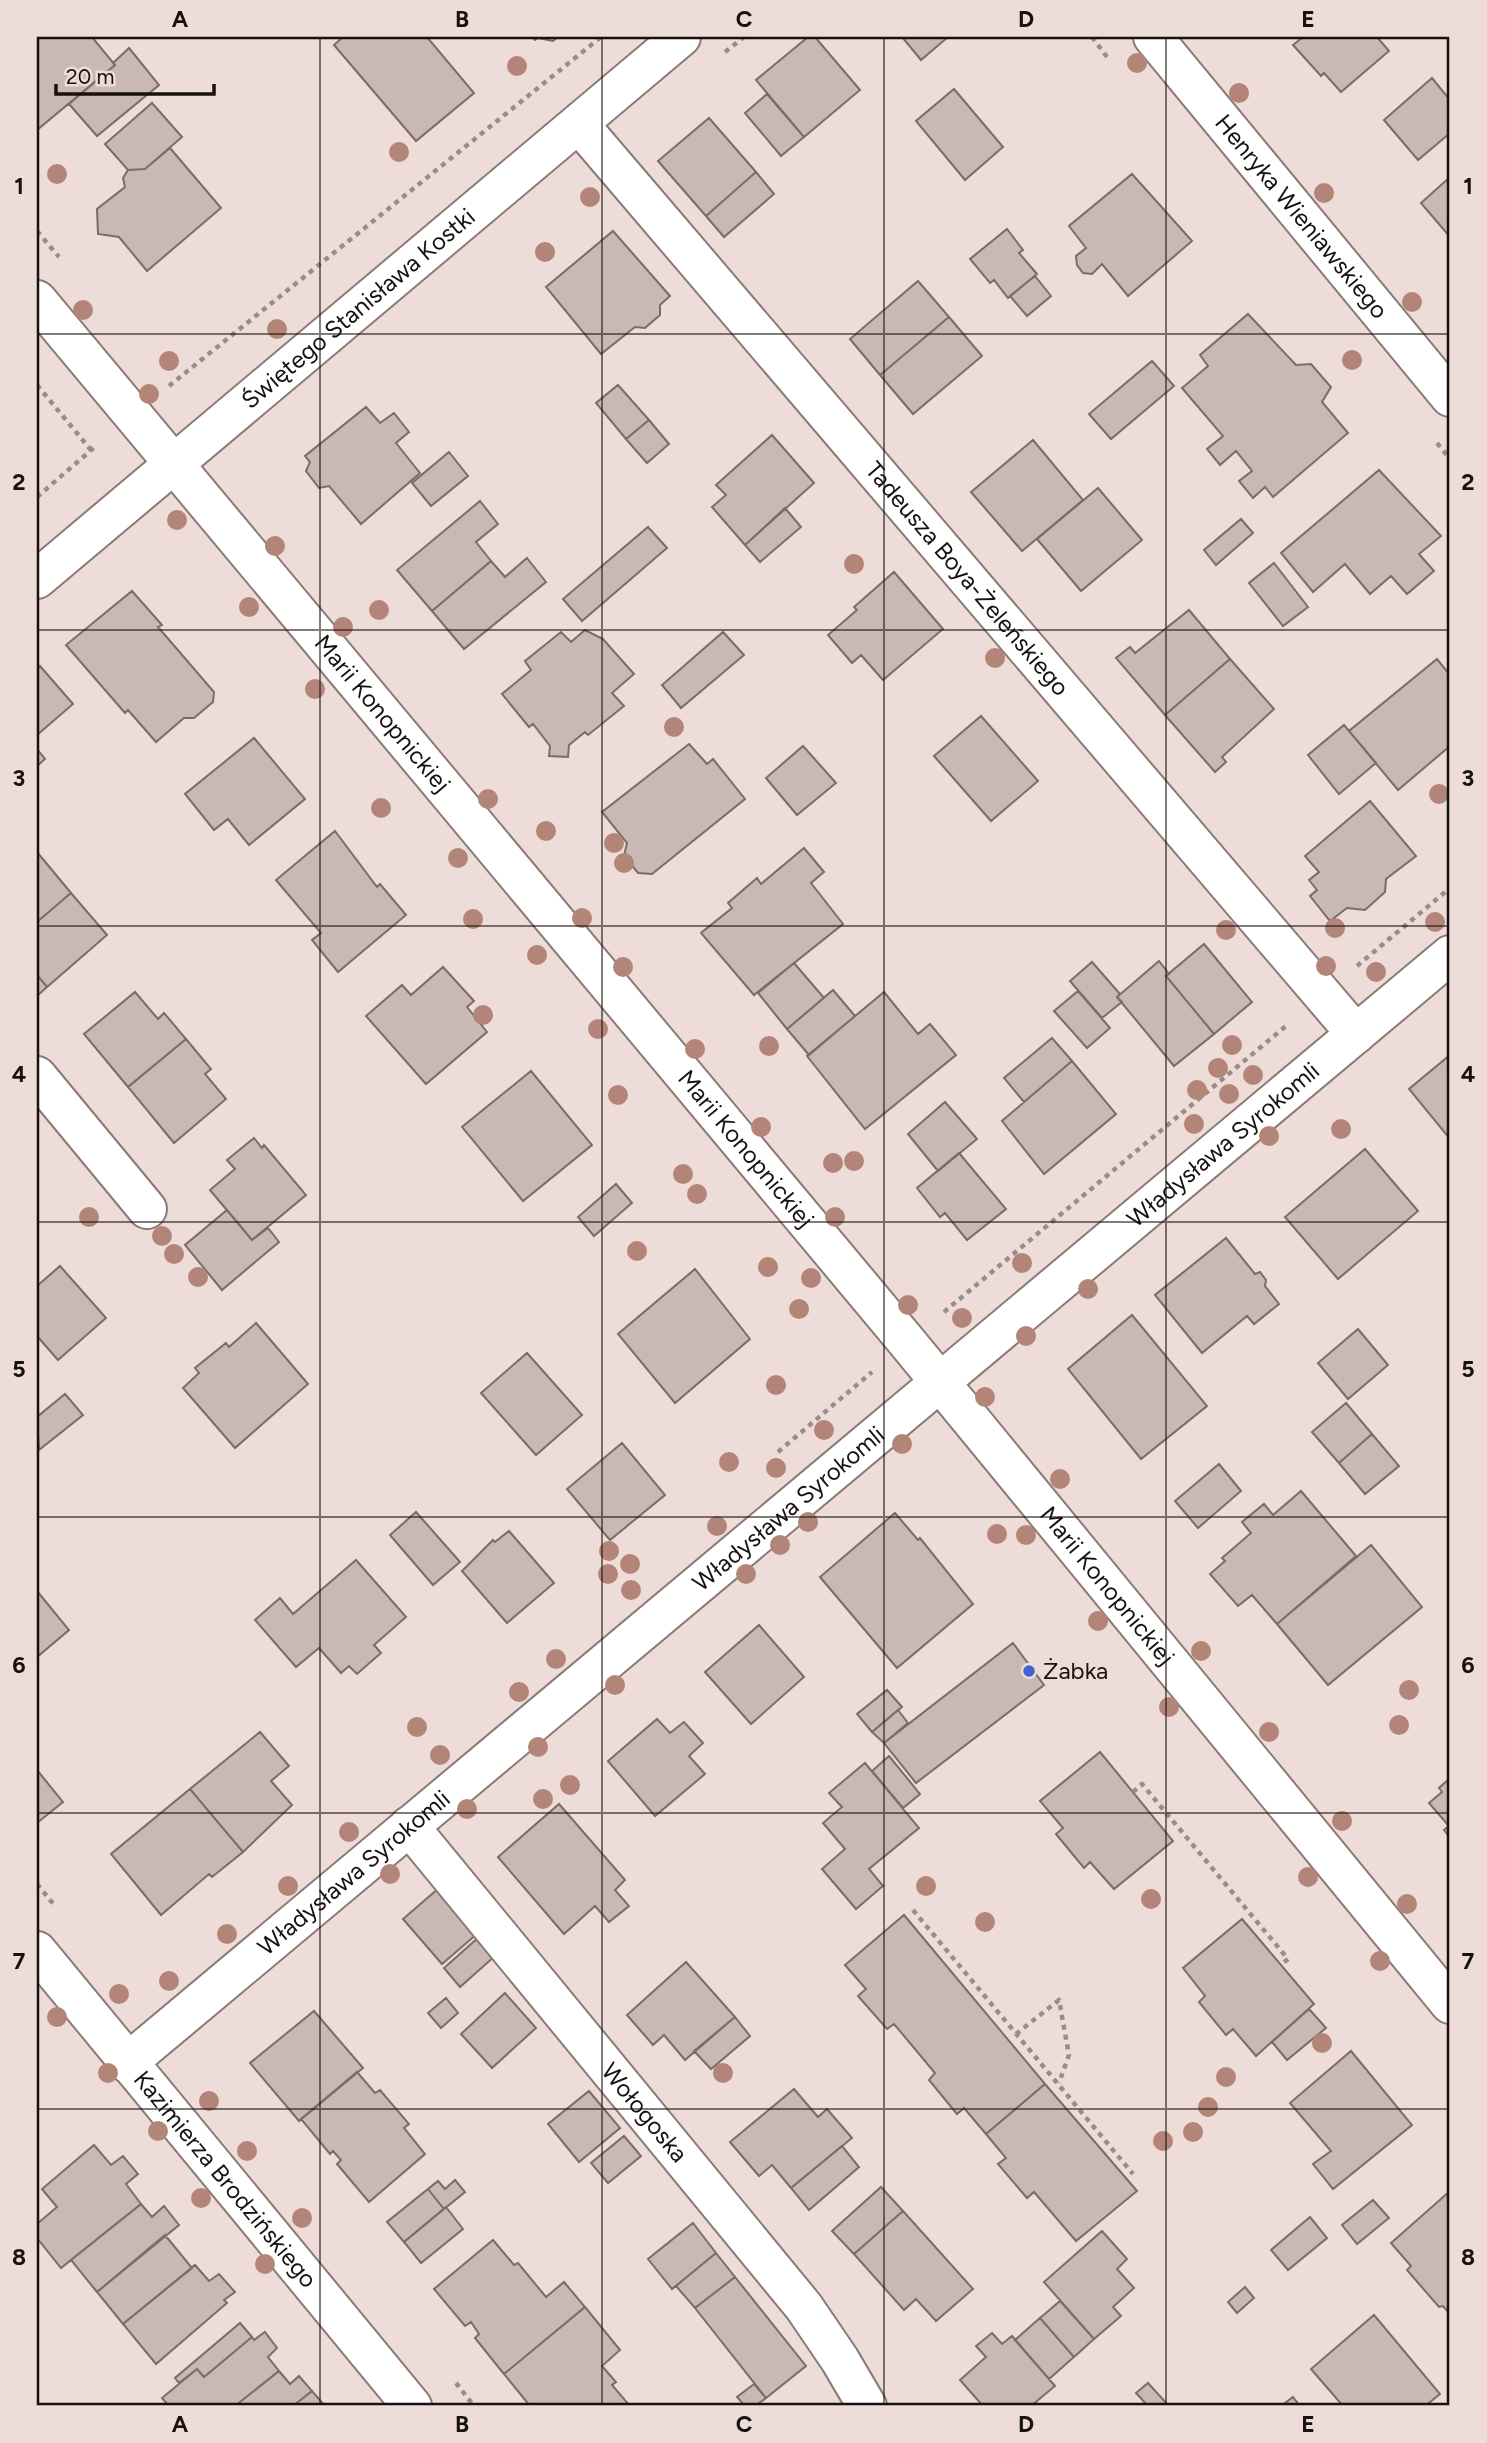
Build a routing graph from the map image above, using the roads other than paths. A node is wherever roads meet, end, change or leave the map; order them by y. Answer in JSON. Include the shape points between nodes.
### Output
{"nodes":[{"id":1,"x":681,"y":37,"type":"edge"},
{"id":2,"x":1153,"y":37,"type":"edge"},
{"id":3,"x":579,"y":124,"type":"junction"},
{"id":4,"x":37,"y":300,"type":"edge"},
{"id":5,"x":1450,"y":397,"type":"edge"},
{"id":6,"x":176,"y":465,"type":"junction"},
{"id":7,"x":37,"y":579,"type":"edge"},
{"id":8,"x":1450,"y":955,"type":"edge"},
{"id":9,"x":1356,"y":1034,"type":"junction"},
{"id":10,"x":37,"y":1076,"type":"edge"},
{"id":11,"x":147,"y":1209,"type":"dead end"},
{"id":12,"x":940,"y":1382,"type":"junction"},
{"id":13,"x":409,"y":1826,"type":"junction"},
{"id":14,"x":37,"y":1951,"type":"edge"},
{"id":15,"x":1450,"y":2004,"type":"edge"},
{"id":16,"x":127,"y":2063,"type":"junction"},
{"id":17,"x":412,"y":2406,"type":"edge"},
{"id":18,"x":867,"y":2406,"type":"edge"}],
"edges":[{"from":1,"to":3,"type":"street","name":"Świętego Stanisława Kostki"},
{"from":2,"to":5,"type":"street","name":"Henryka Wieniawskiego"},
{"from":3,"to":6,"type":"street","name":"Świętego Stanisława Kostki"},
{"from":3,"to":9,"type":"street","name":"Tadeusza Boya-Żeleńskiego"},
{"from":4,"to":6,"type":"street","name":"Marii Konopnickiej"},
{"from":6,"to":7,"type":"street","name":"Świętego Stanisława Kostki"},
{"from":6,"to":12,"type":"street","name":"Marii Konopnickiej"},
{"from":8,"to":9,"type":"street","name":"Władysława Syrokomli"},
{"from":9,"to":12,"type":"street","name":"Władysława Syrokomli"},
{"from":10,"to":11,"type":"street"},
{"from":12,"to":13,"type":"street","name":"Władysława Syrokomli"},
{"from":12,"to":15,"type":"street","name":"Marii Konopnickiej"},
{"from":13,"to":16,"type":"street","name":"Władysława Syrokomli"},
{"from":13,"to":18,"type":"street","name":"Wołogoska","via":[[804,2307]]},
{"from":14,"to":16,"type":"street","name":"Kazimierza Brodzińskiego"},
{"from":16,"to":17,"type":"street","name":"Kazimierza Brodzińskiego"}]}
